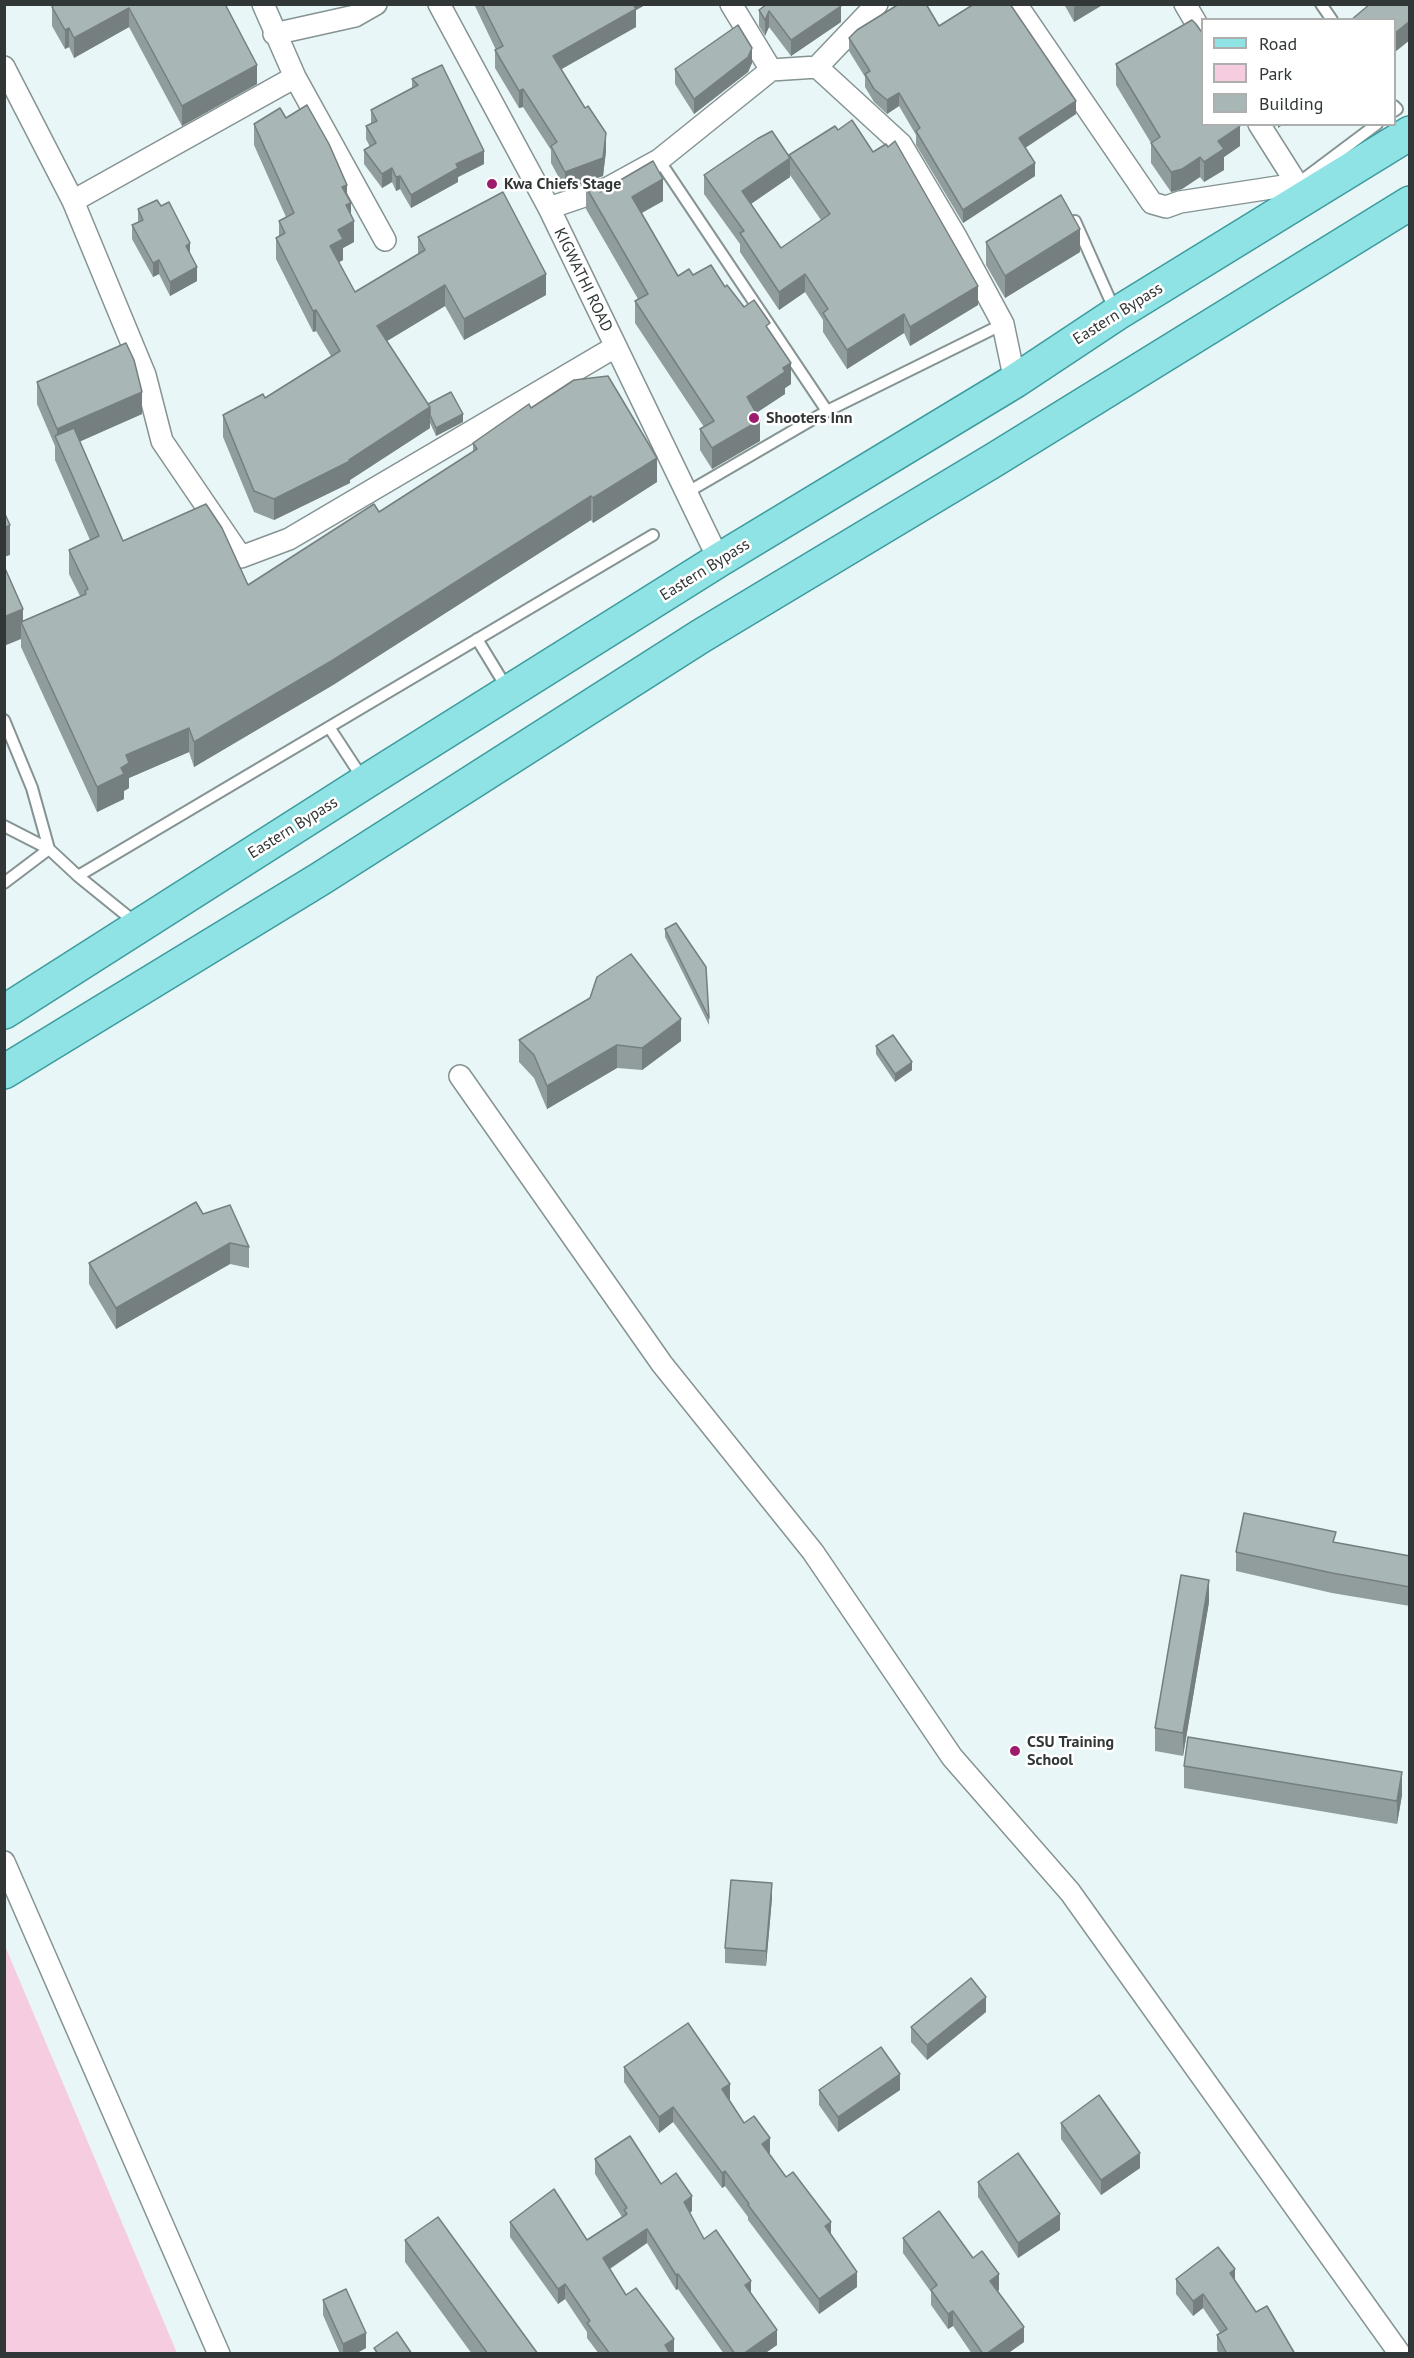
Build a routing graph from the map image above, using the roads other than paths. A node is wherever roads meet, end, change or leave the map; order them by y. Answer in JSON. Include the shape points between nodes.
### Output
{"nodes":[{"id":1,"x":262,"y":4,"type":"edge"},
{"id":2,"x":376,"y":4,"type":"edge"},
{"id":3,"x":440,"y":4,"type":"edge"},
{"id":4,"x":731,"y":4,"type":"edge"},
{"id":5,"x":877,"y":4,"type":"edge"},
{"id":6,"x":1016,"y":4,"type":"edge"},
{"id":7,"x":1185,"y":4,"type":"edge"},
{"id":8,"x":1321,"y":4,"type":"edge"},
{"id":9,"x":1331,"y":18,"type":"edge"},
{"id":10,"x":1201,"y":30,"type":"edge"},
{"id":11,"x":274,"y":34,"type":"junction"},
{"id":12,"x":4,"y":67,"type":"edge"},
{"id":13,"x":817,"y":67,"type":"junction"},
{"id":14,"x":771,"y":70,"type":"junction"},
{"id":15,"x":295,"y":77,"type":"junction"},
{"id":16,"x":1260,"y":126,"type":"edge"},
{"id":17,"x":1375,"y":126,"type":"edge"},
{"id":18,"x":1410,"y":133,"type":"edge"},
{"id":19,"x":659,"y":160,"type":"junction"},
{"id":20,"x":1291,"y":197,"type":"junction"},
{"id":21,"x":73,"y":201,"type":"junction"},
{"id":22,"x":1410,"y":202,"type":"edge"},
{"id":23,"x":549,"y":208,"type":"junction"},
{"id":24,"x":1074,"y":219,"type":"edge"},
{"id":25,"x":385,"y":240,"type":"dead end"},
{"id":26,"x":1116,"y":314,"type":"junction"},
{"id":27,"x":1004,"y":324,"type":"junction"},
{"id":28,"x":615,"y":347,"type":"junction"},
{"id":29,"x":1015,"y":381,"type":"junction"},
{"id":30,"x":826,"y":411,"type":"junction"},
{"id":31,"x":686,"y":493,"type":"junction"},
{"id":32,"x":653,"y":535,"type":"dead end"},
{"id":33,"x":719,"y":560,"type":"junction"},
{"id":34,"x":477,"y":639,"type":"junction"},
{"id":35,"x":509,"y":692,"type":"junction"},
{"id":36,"x":4,"y":720,"type":"edge"},
{"id":37,"x":329,"y":727,"type":"junction"},
{"id":38,"x":365,"y":782,"type":"junction"},
{"id":39,"x":4,"y":826,"type":"edge"},
{"id":40,"x":48,"y":849,"type":"junction"},
{"id":41,"x":78,"y":876,"type":"junction"},
{"id":42,"x":4,"y":883,"type":"edge"},
{"id":43,"x":140,"y":926,"type":"junction"},
{"id":44,"x":4,"y":1012,"type":"edge"},
{"id":45,"x":4,"y":1072,"type":"edge"},
{"id":46,"x":460,"y":1076,"type":"dead end"},
{"id":47,"x":4,"y":1862,"type":"edge"},
{"id":48,"x":219,"y":2354,"type":"edge"},
{"id":49,"x":1400,"y":2354,"type":"edge"}],
"edges":[{"from":1,"to":11,"type":"street"},
{"from":2,"to":11,"type":"street","via":[[355,16]]},
{"from":3,"to":23,"type":"street","name":"KIGWATHI ROAD"},
{"from":4,"to":14,"type":"street"},
{"from":5,"to":13,"type":"street"},
{"from":6,"to":20,"type":"street","via":[[1152,203],[1166,207],[1179,202]]},
{"from":7,"to":10,"type":"street"},
{"from":8,"to":9,"type":"lane"},
{"from":11,"to":15,"type":"street"},
{"from":12,"to":21,"type":"street"},
{"from":13,"to":14,"type":"street"},
{"from":13,"to":27,"type":"street","via":[[901,144]]},
{"from":14,"to":19,"type":"street"},
{"from":15,"to":21,"type":"street"},
{"from":15,"to":25,"type":"street"},
{"from":16,"to":20,"type":"street"},
{"from":17,"to":20,"type":"lane"},
{"from":18,"to":20,"type":"main road","name":"Eastern Bypass"},
{"from":19,"to":23,"type":"street","via":[[608,188]]},
{"from":19,"to":30,"type":"lane"},
{"from":20,"to":26,"type":"main road","name":"Eastern Bypass"},
{"from":21,"to":28,"type":"street","via":[[145,375],[162,441],[242,557],[289,539]]},
{"from":22,"to":45,"type":"main road","via":[[701,636],[320,879]]},
{"from":23,"to":28,"type":"street","name":"KIGWATHI ROAD"},
{"from":24,"to":26,"type":"lane"},
{"from":26,"to":29,"type":"main road","name":"Eastern Bypass"},
{"from":27,"to":29,"type":"street"},
{"from":27,"to":30,"type":"lane"},
{"from":28,"to":31,"type":"street","name":"KIGWATHI ROAD"},
{"from":29,"to":33,"type":"main road","name":"Eastern Bypass"},
{"from":30,"to":31,"type":"lane"},
{"from":31,"to":33,"type":"street","name":"KIGWATHI ROAD"},
{"from":32,"to":34,"type":"lane"},
{"from":33,"to":35,"type":"main road","name":"Eastern Bypass"},
{"from":34,"to":35,"type":"lane"},
{"from":34,"to":37,"type":"lane"},
{"from":35,"to":38,"type":"main road","name":"Eastern Bypass"},
{"from":36,"to":40,"type":"lane","via":[[32,788]]},
{"from":37,"to":38,"type":"lane"},
{"from":37,"to":41,"type":"lane"},
{"from":38,"to":43,"type":"main road","name":"Eastern Bypass"},
{"from":39,"to":40,"type":"lane"},
{"from":40,"to":41,"type":"lane"},
{"from":40,"to":42,"type":"lane"},
{"from":41,"to":43,"type":"lane"},
{"from":43,"to":44,"type":"main road","name":"Eastern Bypass"},
{"from":46,"to":49,"type":"street","via":[[662,1364],[813,1552],[952,1757],[1070,1893]]},
{"from":47,"to":48,"type":"street"}]}
